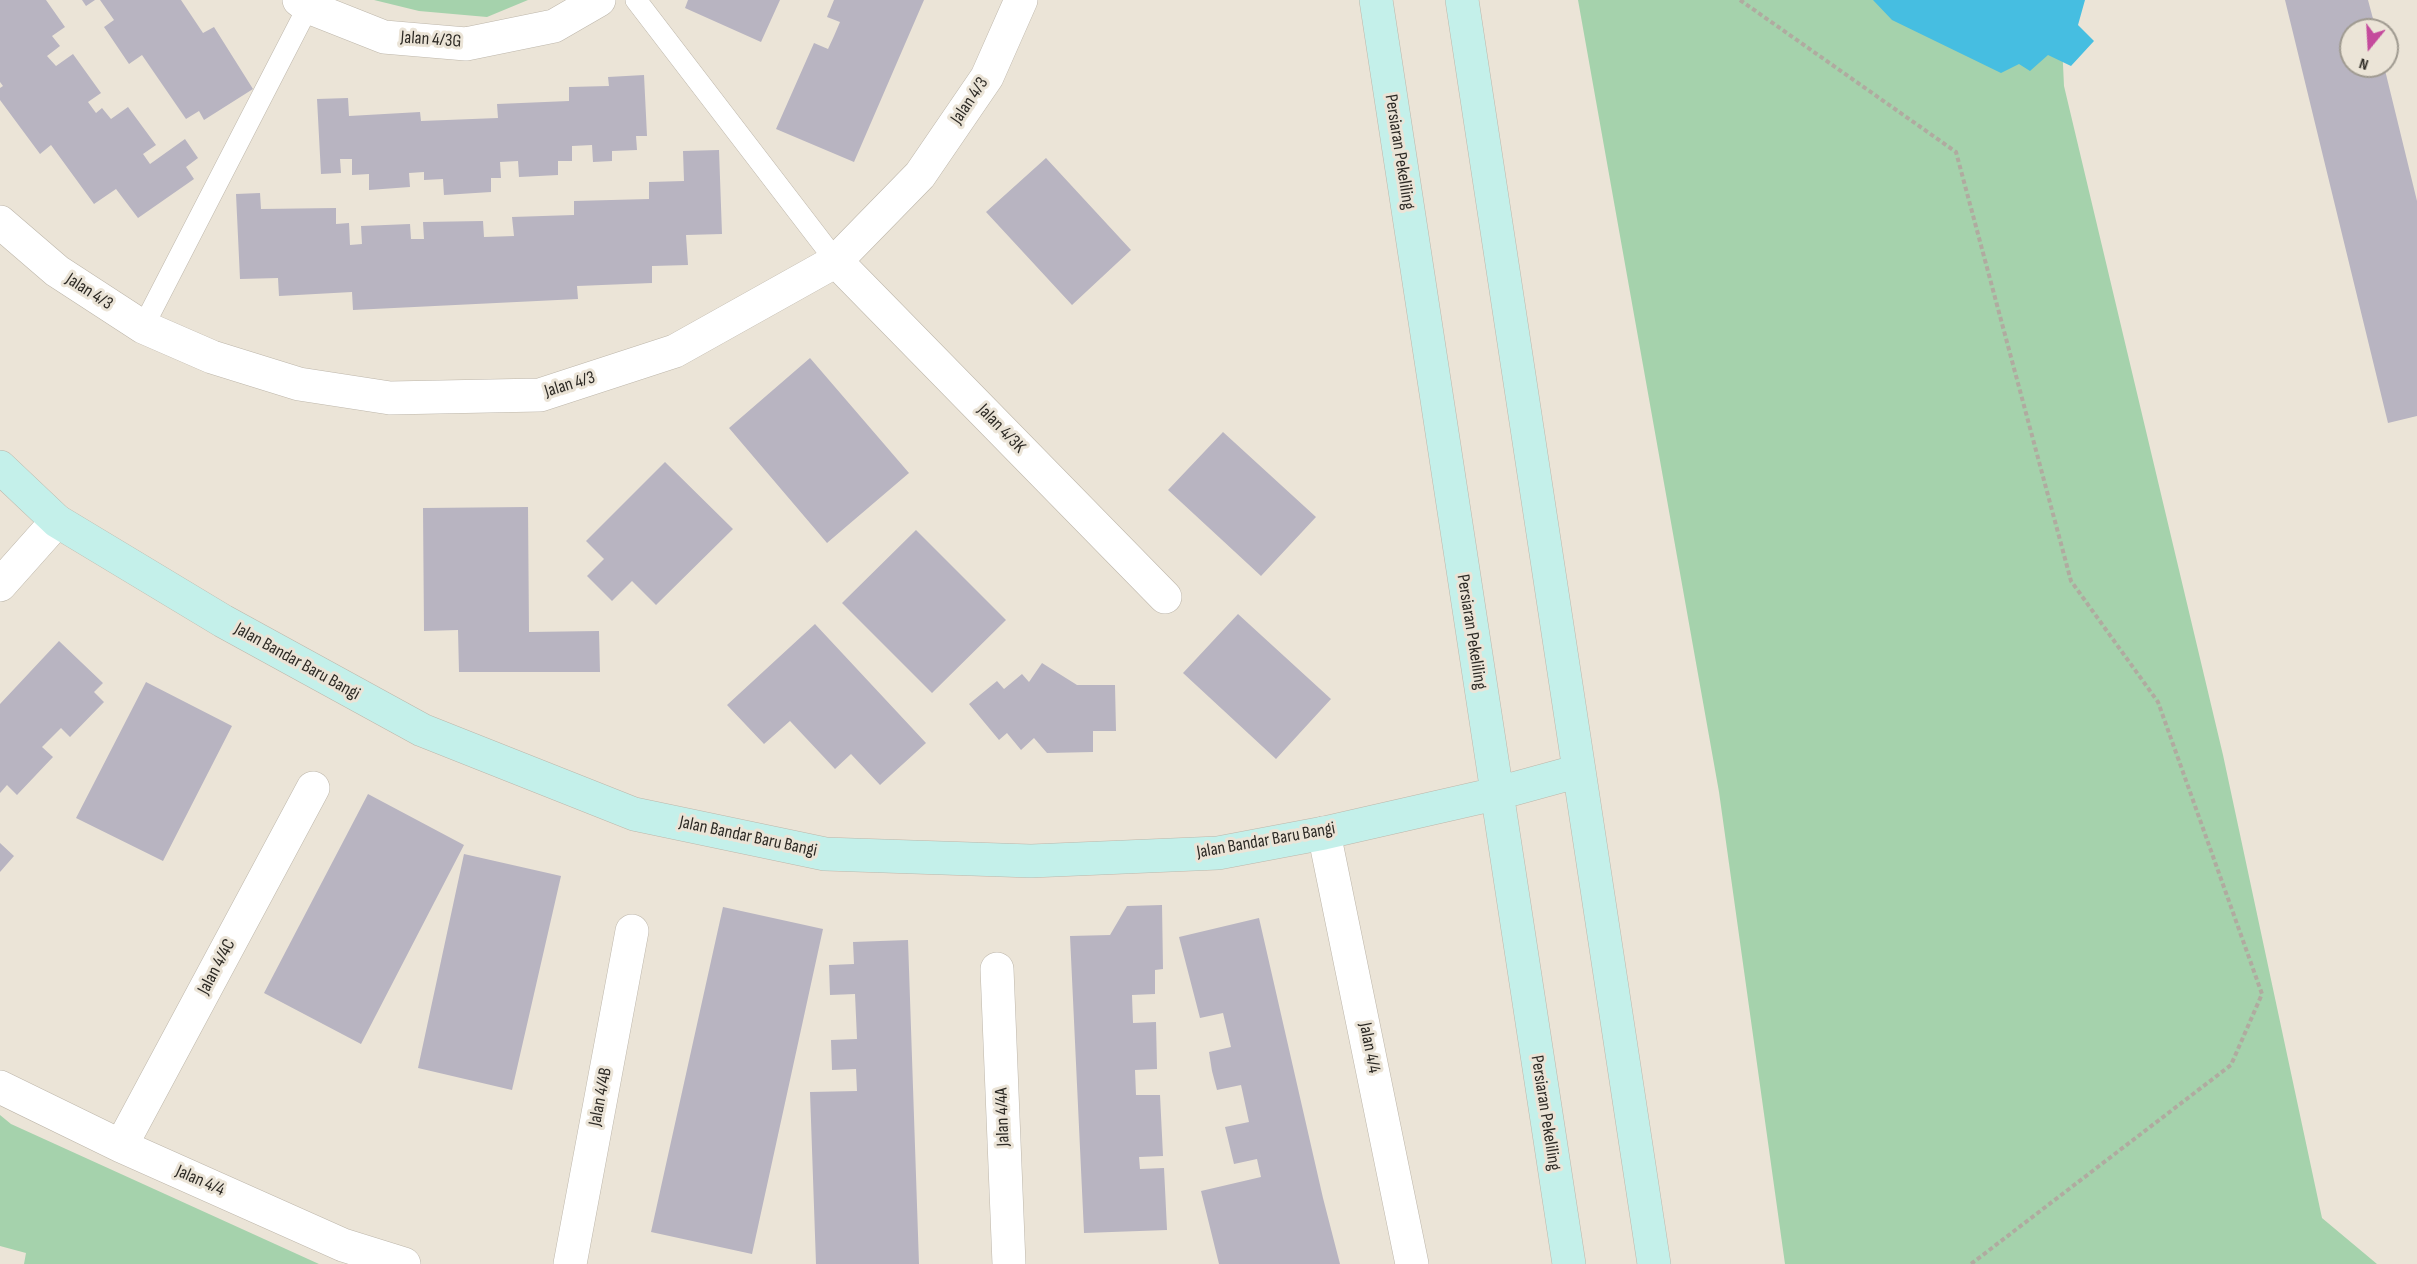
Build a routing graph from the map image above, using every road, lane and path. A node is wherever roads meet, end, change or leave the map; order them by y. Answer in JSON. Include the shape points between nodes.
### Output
{"nodes":[{"id":1,"x":599,"y":0,"type":"edge"},
{"id":2,"x":636,"y":0,"type":"edge"},
{"id":3,"x":1021,"y":0,"type":"edge"},
{"id":4,"x":1376,"y":0,"type":"edge"},
{"id":5,"x":1462,"y":0,"type":"edge"},
{"id":6,"x":1740,"y":0,"type":"edge"},
{"id":7,"x":303,"y":4,"type":"edge"},
{"id":8,"x":0,"y":222,"type":"edge"},
{"id":9,"x":836,"y":261,"type":"junction"},
{"id":10,"x":143,"y":327,"type":"junction"},
{"id":11,"x":0,"y":467,"type":"edge"},
{"id":12,"x":57,"y":520,"type":"junction"},
{"id":13,"x":0,"y":585,"type":"edge"},
{"id":14,"x":1165,"y":597,"type":"dead end"},
{"id":15,"x":1579,"y":771,"type":"junction"},
{"id":16,"x":313,"y":788,"type":"dead end"},
{"id":17,"x":1495,"y":794,"type":"junction"},
{"id":18,"x":1324,"y":833,"type":"junction"},
{"id":19,"x":632,"y":931,"type":"dead end"},
{"id":20,"x":998,"y":969,"type":"dead end"},
{"id":21,"x":0,"y":1087,"type":"edge"},
{"id":22,"x":121,"y":1146,"type":"junction"},
{"id":23,"x":404,"y":1264,"type":"edge"},
{"id":24,"x":570,"y":1264,"type":"edge"},
{"id":25,"x":1009,"y":1264,"type":"edge"},
{"id":26,"x":1412,"y":1264,"type":"edge"},
{"id":27,"x":1569,"y":1264,"type":"edge"},
{"id":28,"x":1654,"y":1264,"type":"edge"},
{"id":29,"x":1971,"y":1264,"type":"edge"}],
"edges":[{"from":1,"to":7,"type":"street","name":"Jalan 4/3G","via":[[554,26],[466,44],[384,37]]},
{"from":2,"to":9,"type":"lane"},
{"from":3,"to":9,"type":"street","name":"Jalan 4/3","via":[[987,77],[920,175]]},
{"from":4,"to":17,"type":"main road","name":"Persiaran Pekeliling"},
{"from":5,"to":15,"type":"main road"},
{"from":6,"to":29,"type":"path","via":[[1956,152],[2071,581],[2158,702],[2262,994],[2231,1065]]},
{"from":7,"to":10,"type":"lane"},
{"from":8,"to":10,"type":"street","name":"Jalan 4/3","via":[[57,271]]},
{"from":9,"to":10,"type":"street","name":"Jalan 4/3","via":[[675,351],[540,395],[390,398],[299,384],[212,357]]},
{"from":9,"to":14,"type":"street","name":"Jalan 4/3K"},
{"from":11,"to":12,"type":"main road","name":"Jalan Bandar Baru Bangi"},
{"from":12,"to":13,"type":"street"},
{"from":12,"to":18,"type":"main road","name":"Jalan Bandar Baru Bangi","via":[[223,621],[422,730],[634,814],[825,854],[1031,861],[1218,853]]},
{"from":15,"to":17,"type":"main road","name":"Jalan Bandar Baru Bangi"},
{"from":15,"to":28,"type":"main road"},
{"from":16,"to":22,"type":"street","name":"Jalan 4/4C"},
{"from":17,"to":18,"type":"main road","name":"Jalan Bandar Baru Bangi"},
{"from":17,"to":27,"type":"main road","name":"Persiaran Pekeliling"},
{"from":18,"to":26,"type":"street","name":"Jalan 4/4"},
{"from":19,"to":24,"type":"street","name":"Jalan 4/4B"},
{"from":20,"to":25,"type":"street","name":"Jalan 4/4A"},
{"from":21,"to":22,"type":"street","name":"Jalan 4/4"},
{"from":22,"to":23,"type":"street","name":"Jalan 4/4","via":[[344,1245]]}]}
